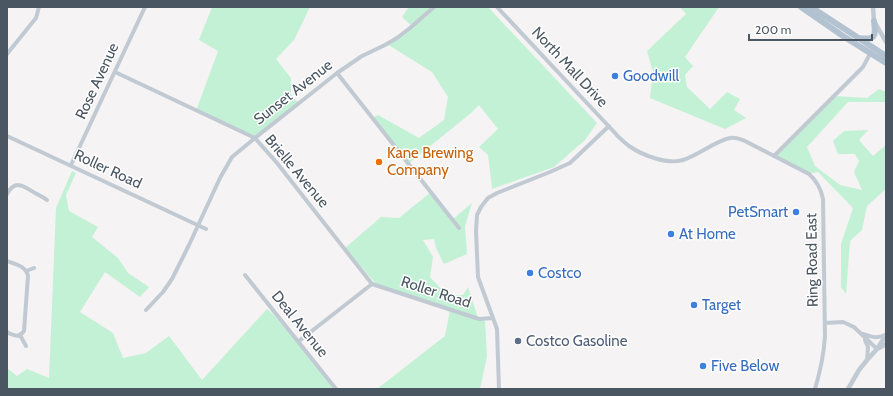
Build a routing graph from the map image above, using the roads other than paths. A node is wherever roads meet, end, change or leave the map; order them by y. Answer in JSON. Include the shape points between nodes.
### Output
{"nodes":[{"id":1,"x":39,"y":7,"type":"edge"},
{"id":2,"x":145,"y":7,"type":"edge"},
{"id":3,"x":434,"y":7,"type":"edge"},
{"id":4,"x":497,"y":7,"type":"edge"},
{"id":5,"x":801,"y":7,"type":"edge"},
{"id":6,"x":811,"y":7,"type":"edge"},
{"id":7,"x":873,"y":7,"type":"edge"},
{"id":8,"x":874,"y":21,"type":"junction"},
{"id":9,"x":857,"y":38,"type":"junction"},
{"id":10,"x":886,"y":42,"type":"edge"},
{"id":11,"x":872,"y":51,"type":"junction"},
{"id":12,"x":7,"y":54,"type":"edge"},
{"id":13,"x":886,"y":56,"type":"edge"},
{"id":14,"x":886,"y":63,"type":"edge"},
{"id":15,"x":115,"y":72,"type":"junction"},
{"id":16,"x":337,"y":73,"type":"junction"},
{"id":17,"x":609,"y":126,"type":"junction"},
{"id":18,"x":7,"y":136,"type":"edge"},
{"id":19,"x":255,"y":138,"type":"junction"},
{"id":20,"x":774,"y":156,"type":"junction"},
{"id":21,"x":71,"y":165,"type":"junction"},
{"id":22,"x":7,"y":194,"type":"edge"},
{"id":23,"x":47,"y":200,"type":"dead end"},
{"id":24,"x":198,"y":225,"type":"junction"},
{"id":25,"x":459,"y":228,"type":"dead end"},
{"id":26,"x":206,"y":229,"type":"dead end"},
{"id":27,"x":7,"y":260,"type":"edge"},
{"id":28,"x":34,"y":268,"type":"dead end"},
{"id":29,"x":26,"y":271,"type":"junction"},
{"id":30,"x":245,"y":275,"type":"dead end"},
{"id":31,"x":372,"y":284,"type":"junction"},
{"id":32,"x":146,"y":310,"type":"dead end"},
{"id":33,"x":493,"y":318,"type":"junction"},
{"id":34,"x":825,"y":323,"type":"junction"},
{"id":35,"x":7,"y":332,"type":"edge"},
{"id":36,"x":861,"y":333,"type":"junction"},
{"id":37,"x":20,"y":335,"type":"junction"},
{"id":38,"x":886,"y":335,"type":"edge"},
{"id":39,"x":299,"y":341,"type":"junction"},
{"id":40,"x":886,"y":344,"type":"edge"},
{"id":41,"x":26,"y":346,"type":"dead end"},
{"id":42,"x":877,"y":349,"type":"junction"},
{"id":43,"x":867,"y":360,"type":"junction"},
{"id":44,"x":336,"y":389,"type":"edge"},
{"id":45,"x":500,"y":389,"type":"edge"},
{"id":46,"x":815,"y":389,"type":"edge"},
{"id":47,"x":848,"y":389,"type":"edge"}],
"edges":[{"from":1,"to":12,"type":"street","via":[[36,18]]},
{"from":2,"to":15,"type":"street","name":"Rose Avenue"},
{"from":3,"to":16,"type":"street","name":"Sunset Avenue","via":[[397,38],[362,56]]},
{"from":4,"to":17,"type":"street","name":"North Mall Drive"},
{"from":5,"to":11,"type":"main road","via":[[843,36]]},
{"from":6,"to":9,"type":"main road"},
{"from":7,"to":8,"type":"street"},
{"from":8,"to":9,"type":"main road","via":[[873,37]]},
{"from":8,"to":10,"type":"street"},
{"from":9,"to":11,"type":"main road"},
{"from":11,"to":13,"type":"main road"},
{"from":11,"to":14,"type":"main road"},
{"from":11,"to":20,"type":"street","via":[[864,67]]},
{"from":15,"to":19,"type":"street","name":"Brielle Avenue"},
{"from":15,"to":21,"type":"street","name":"Rose Avenue"},
{"from":16,"to":19,"type":"street","name":"Sunset Avenue"},
{"from":16,"to":25,"type":"street"},
{"from":17,"to":20,"type":"street","name":"Ring Road East","via":[[634,149],[653,158],[668,161],[684,160],[730,138],[745,141]]},
{"from":17,"to":33,"type":"street","via":[[570,163],[497,193],[488,198],[482,206],[476,223],[478,277]]},
{"from":18,"to":21,"type":"street","name":"Roller Road"},
{"from":19,"to":24,"type":"street","name":"Sunset Avenue","via":[[229,161]]},
{"from":19,"to":31,"type":"street","name":"Brielle Avenue"},
{"from":20,"to":34,"type":"street","name":"Ring Road East","via":[[809,174],[821,191]]},
{"from":21,"to":24,"type":"street","name":"Roller Road"},
{"from":22,"to":23,"type":"street","via":[[16,185],[23,186]]},
{"from":24,"to":26,"type":"street","name":"Roller Road"},
{"from":24,"to":32,"type":"street","name":"Sunset Avenue","via":[[172,279]]},
{"from":27,"to":29,"type":"street"},
{"from":28,"to":29,"type":"street"},
{"from":29,"to":37,"type":"street","via":[[28,276],[25,329]]},
{"from":30,"to":39,"type":"street","name":"Deal Avenue"},
{"from":31,"to":33,"type":"street","name":"Roller Road","via":[[479,319]]},
{"from":31,"to":39,"type":"street"},
{"from":33,"to":45,"type":"street","via":[[497,329]]},
{"from":34,"to":36,"type":"street","via":[[843,322]]},
{"from":34,"to":46,"type":"street","name":"Ring Road East","via":[[823,356]]},
{"from":35,"to":37,"type":"street","via":[[15,336]]},
{"from":36,"to":38,"type":"street","via":[[878,338]]},
{"from":36,"to":42,"type":"street"},
{"from":36,"to":43,"type":"street","via":[[868,347]]},
{"from":37,"to":41,"type":"street"},
{"from":38,"to":42,"type":"street"},
{"from":39,"to":44,"type":"street","name":"Deal Avenue"},
{"from":40,"to":42,"type":"street"},
{"from":42,"to":43,"type":"street"},
{"from":43,"to":47,"type":"street"}]}
